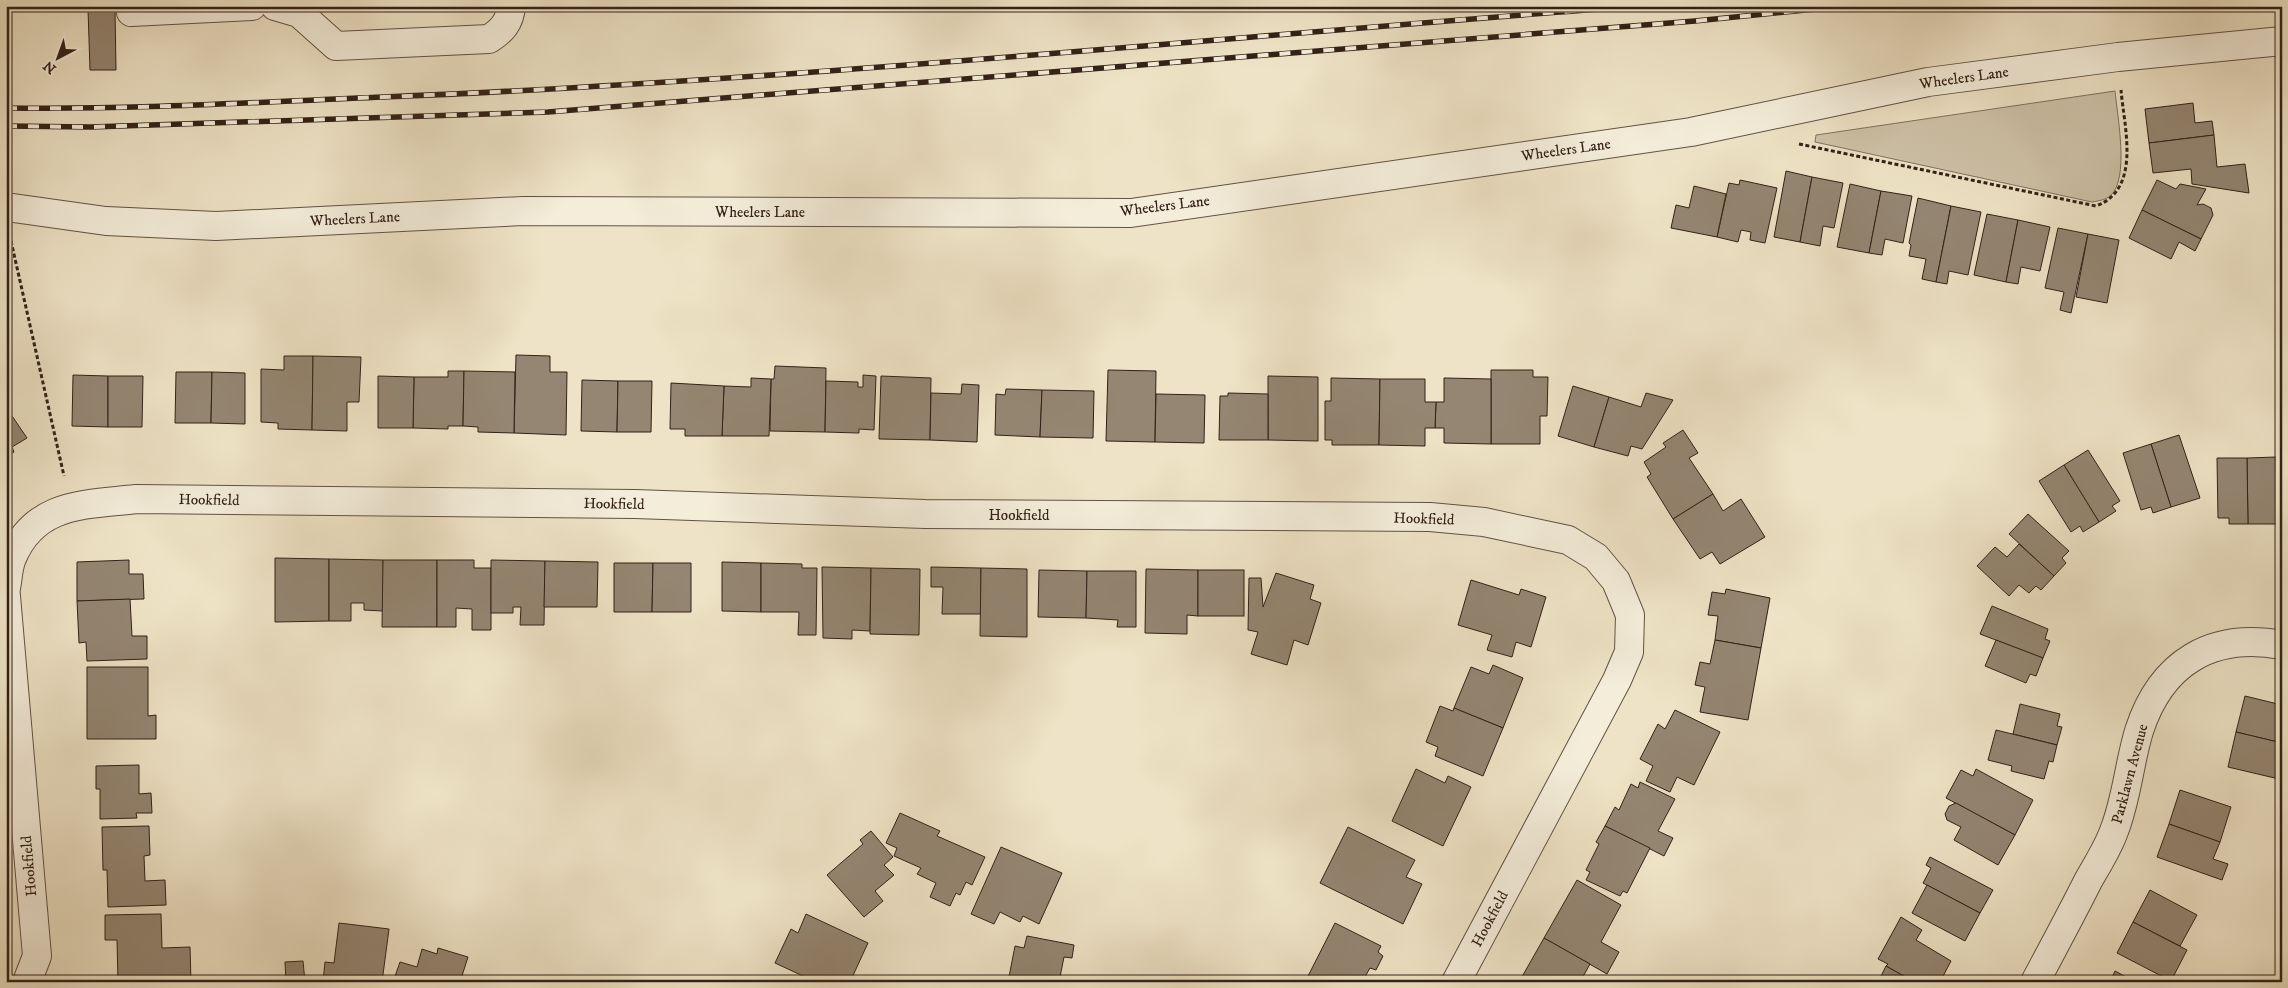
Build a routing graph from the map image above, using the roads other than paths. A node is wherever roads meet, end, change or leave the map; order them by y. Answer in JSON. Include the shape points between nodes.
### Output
{"nodes":[{"id":1,"x":252,"y":6,"type":"edge"},
{"id":2,"x":275,"y":6,"type":"edge"},
{"id":3,"x":511,"y":6,"type":"edge"},
{"id":4,"x":131,"y":12,"type":"dead end"},
{"id":5,"x":2282,"y":41,"type":"edge"},
{"id":6,"x":6,"y":207,"type":"edge"},
{"id":7,"x":6,"y":588,"type":"edge"},
{"id":8,"x":6,"y":596,"type":"edge"},
{"id":9,"x":2282,"y":645,"type":"edge"},
{"id":10,"x":37,"y":956,"type":"junction"},
{"id":11,"x":27,"y":982,"type":"edge"},
{"id":12,"x":47,"y":982,"type":"edge"},
{"id":13,"x":1456,"y":982,"type":"edge"},
{"id":14,"x":2035,"y":982,"type":"edge"}],
"edges":[{"from":1,"to":4,"type":"street"},
{"from":2,"to":3,"type":"street","via":[[299,13],[336,46],[489,39],[501,32],[510,17]]},
{"from":5,"to":6,"type":"street","name":"Wheelers Lane","via":[[2118,57],[1928,82],[1691,132],[1131,213],[523,212],[216,226],[106,221]]},
{"from":7,"to":13,"type":"street","name":"Hookfield","via":[[11,558],[28,530],[49,514],[71,506],[136,499],[635,504],[925,514],[1430,517],[1484,522],[1568,540],[1596,557],[1616,581],[1630,615],[1629,652]]},
{"from":8,"to":10,"type":"street","name":"Hookfield"},
{"from":9,"to":14,"type":"street","name":"Parklawn Avenue","via":[[2238,642],[2201,651],[2173,671],[2151,700],[2139,732],[2114,832]]},
{"from":10,"to":11,"type":"street","name":"Hookfield"},
{"from":10,"to":12,"type":"street","name":"Hookfield"}]}
